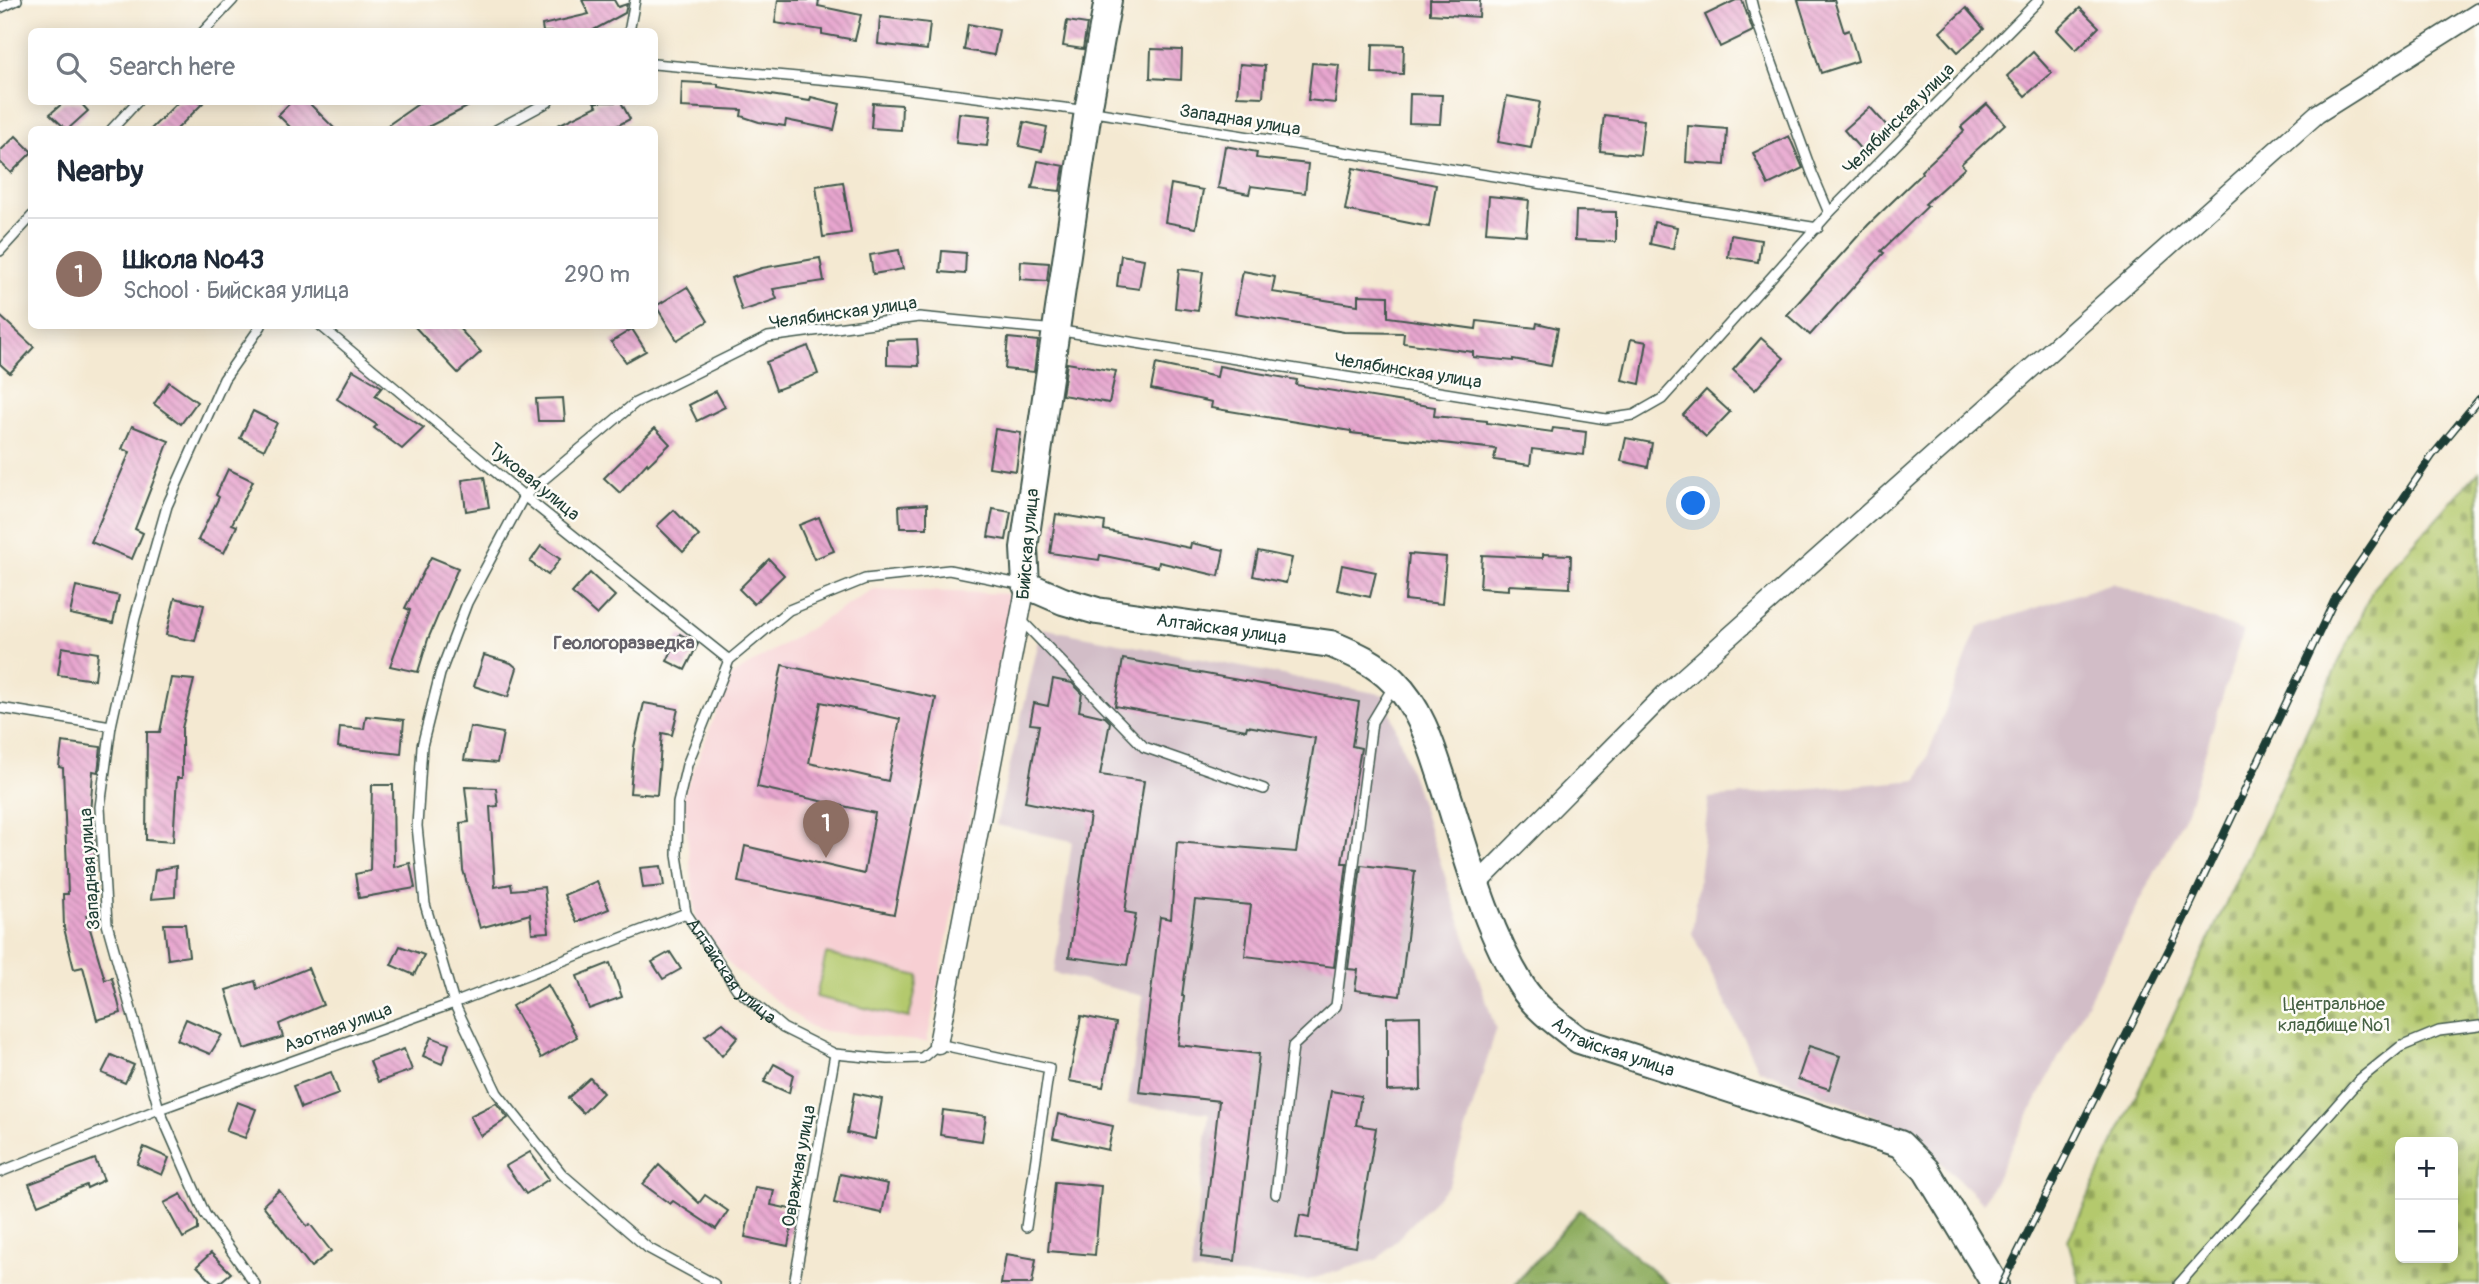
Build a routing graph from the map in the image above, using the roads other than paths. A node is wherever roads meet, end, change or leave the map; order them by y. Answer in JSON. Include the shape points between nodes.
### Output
{"nodes":[{"id":1,"x":17,"y":0,"type":"edge"},
{"id":2,"x":233,"y":0,"type":"edge"},
{"id":3,"x":635,"y":0,"type":"edge"},
{"id":4,"x":1108,"y":0,"type":"edge"},
{"id":5,"x":1751,"y":0,"type":"edge"},
{"id":6,"x":2039,"y":0,"type":"edge"},
{"id":7,"x":0,"y":8,"type":"edge"},
{"id":8,"x":2479,"y":12,"type":"edge"},
{"id":9,"x":207,"y":28,"type":"edge"},
{"id":10,"x":630,"y":28,"type":"edge"},
{"id":11,"x":658,"y":64,"type":"edge"},
{"id":12,"x":134,"y":105,"type":"edge"},
{"id":13,"x":542,"y":105,"type":"edge"},
{"id":14,"x":1088,"y":111,"type":"junction"},
{"id":15,"x":115,"y":126,"type":"edge"},
{"id":16,"x":503,"y":126,"type":"edge"},
{"id":17,"x":1829,"y":213,"type":"junction"},
{"id":18,"x":28,"y":220,"type":"edge"},
{"id":19,"x":1818,"y":228,"type":"junction"},
{"id":20,"x":0,"y":251,"type":"edge"},
{"id":21,"x":259,"y":329,"type":"edge"},
{"id":22,"x":325,"y":329,"type":"edge"},
{"id":23,"x":1056,"y":330,"type":"junction"},
{"id":24,"x":524,"y":496,"type":"junction"},
{"id":25,"x":1026,"y":585,"type":"junction"},
{"id":26,"x":1021,"y":620,"type":"junction"},
{"id":27,"x":729,"y":660,"type":"junction"},
{"id":28,"x":1395,"y":682,"type":"junction"},
{"id":29,"x":0,"y":708,"type":"edge"},
{"id":30,"x":111,"y":726,"type":"junction"},
{"id":31,"x":1264,"y":789,"type":"dead end"},
{"id":32,"x":1477,"y":884,"type":"junction"},
{"id":33,"x":686,"y":913,"type":"junction"},
{"id":34,"x":454,"y":1003,"type":"junction"},
{"id":35,"x":2479,"y":1026,"type":"edge"},
{"id":36,"x":938,"y":1044,"type":"junction"},
{"id":37,"x":835,"y":1054,"type":"junction"},
{"id":38,"x":159,"y":1109,"type":"junction"},
{"id":39,"x":0,"y":1171,"type":"edge"},
{"id":40,"x":1276,"y":1194,"type":"dead end"},
{"id":41,"x":1026,"y":1227,"type":"dead end"},
{"id":42,"x":255,"y":1284,"type":"edge"},
{"id":43,"x":714,"y":1284,"type":"edge"},
{"id":44,"x":794,"y":1284,"type":"edge"},
{"id":45,"x":1996,"y":1284,"type":"edge"},
{"id":46,"x":2179,"y":1284,"type":"edge"}],
"edges":[{"from":1,"to":7,"type":"lane"},
{"from":2,"to":9,"type":"lane"},
{"from":3,"to":10,"type":"lane"},
{"from":4,"to":14,"type":"street","name":"Бийская улица"},
{"from":5,"to":17,"type":"lane"},
{"from":6,"to":17,"type":"lane","name":"Челябинская улица"},
{"from":8,"to":32,"type":"street","via":[[2317,114],[1665,694]]},
{"from":11,"to":14,"type":"lane","name":"Западная улица","via":[[863,83]]},
{"from":12,"to":15,"type":"lane"},
{"from":13,"to":16,"type":"lane"},
{"from":14,"to":19,"type":"lane","name":"Западная улица"},
{"from":14,"to":23,"type":"street","name":"Бийская улица"},
{"from":17,"to":19,"type":"lane","name":"Челябинская улица"},
{"from":18,"to":20,"type":"lane"},
{"from":19,"to":23,"type":"lane","name":"Челябинская улица","via":[[1662,399],[1634,415],[1606,419]]},
{"from":21,"to":30,"type":"lane","name":"Западная улица","via":[[224,379],[167,506]]},
{"from":22,"to":24,"type":"lane","name":"Туковая улица"},
{"from":23,"to":24,"type":"lane","name":"Челябинская улица","via":[[919,317],[768,337],[635,403]]},
{"from":23,"to":25,"type":"street","name":"Бийская улица","via":[[1024,548]]},
{"from":24,"to":27,"type":"lane","name":"Туковая улица"},
{"from":24,"to":34,"type":"lane","name":"Челябинская улица","via":[[467,603],[440,674],[422,746],[417,826],[425,904]]},
{"from":25,"to":26,"type":"street","name":"Бийская улица"},
{"from":25,"to":27,"type":"lane","name":"Алтайская улица","via":[[949,570],[865,579],[789,610]]},
{"from":25,"to":28,"type":"street","name":"Алтайская улица","via":[[1097,611],[1331,644],[1367,659]]},
{"from":26,"to":31,"type":"lane","via":[[1144,747]]},
{"from":26,"to":36,"type":"street","name":"Бийская улица"},
{"from":27,"to":33,"type":"lane","name":"Алтайская улица","via":[[687,765],[678,803],[677,855]]},
{"from":28,"to":32,"type":"street","name":"Алтайская улица","via":[[1413,706],[1430,743]]},
{"from":28,"to":40,"type":"lane","via":[[1372,722],[1336,1006],[1293,1046]]},
{"from":29,"to":30,"type":"lane"},
{"from":30,"to":38,"type":"lane","name":"Западная улица","via":[[100,807],[107,924]]},
{"from":32,"to":45,"type":"street","name":"Алтайская улица","via":[[1522,988],[1579,1040],[1900,1144],[1926,1170]]},
{"from":33,"to":34,"type":"lane","name":"Азотная улица"},
{"from":33,"to":37,"type":"lane","name":"Алтайская улица","via":[[737,989],[783,1028]]},
{"from":34,"to":38,"type":"lane","name":"Азотная улица"},
{"from":34,"to":43,"type":"lane","name":"Челябинская улица","via":[[497,1093],[562,1174],[648,1248]]},
{"from":35,"to":46,"type":"lane","via":[[2439,1031],[2400,1047],[2360,1079]]},
{"from":36,"to":37,"type":"lane","name":"Алтайская улица","via":[[922,1058]]},
{"from":36,"to":41,"type":"lane","via":[[1049,1068]]},
{"from":37,"to":44,"type":"lane","name":"Овражная улица"},
{"from":38,"to":39,"type":"lane","name":"Азотная улица"},
{"from":38,"to":42,"type":"lane","name":"Западная улица","via":[[205,1214]]}]}
